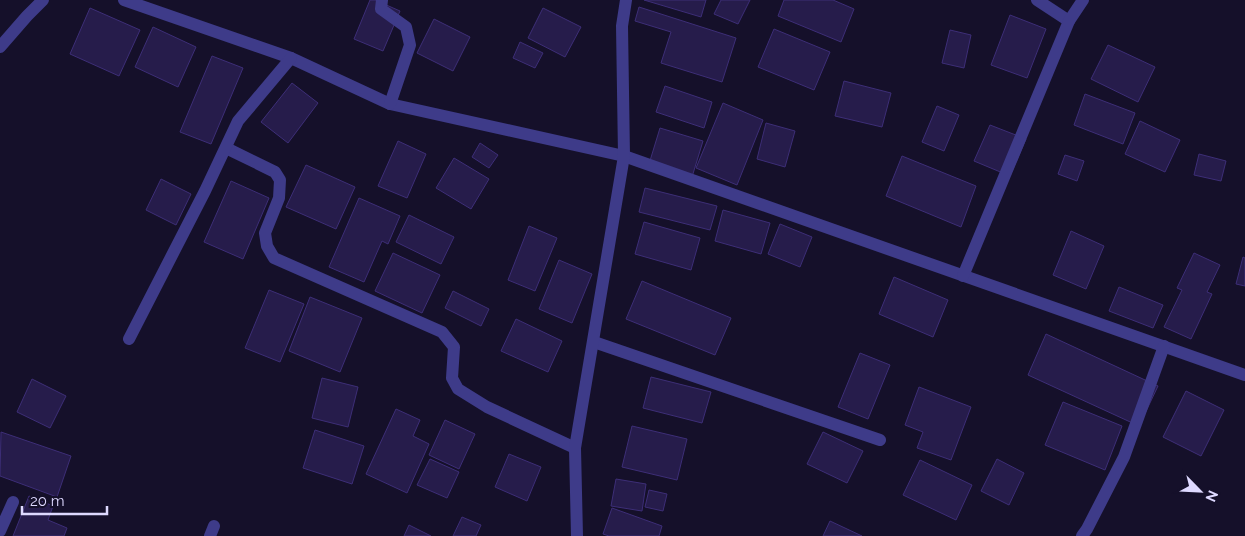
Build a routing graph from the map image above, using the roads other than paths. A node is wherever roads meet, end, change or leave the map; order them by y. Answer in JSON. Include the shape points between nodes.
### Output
{"nodes":[{"id":1,"x":44,"y":0,"type":"edge"},
{"id":2,"x":124,"y":0,"type":"edge"},
{"id":3,"x":382,"y":0,"type":"edge"},
{"id":4,"x":626,"y":0,"type":"edge"},
{"id":5,"x":1037,"y":0,"type":"edge"},
{"id":6,"x":1083,"y":0,"type":"edge"},
{"id":7,"x":1069,"y":21,"type":"junction"},
{"id":8,"x":0,"y":47,"type":"edge"},
{"id":9,"x":291,"y":58,"type":"junction"},
{"id":10,"x":390,"y":104,"type":"junction"},
{"id":11,"x":226,"y":148,"type":"junction"},
{"id":12,"x":624,"y":156,"type":"junction"},
{"id":13,"x":963,"y":276,"type":"junction"},
{"id":14,"x":129,"y":339,"type":"dead end"},
{"id":15,"x":594,"y":342,"type":"junction"},
{"id":16,"x":1164,"y":346,"type":"junction"},
{"id":17,"x":1245,"y":375,"type":"edge"},
{"id":18,"x":880,"y":440,"type":"dead end"},
{"id":19,"x":575,"y":448,"type":"junction"},
{"id":20,"x":13,"y":502,"type":"dead end"},
{"id":21,"x":0,"y":531,"type":"edge"},
{"id":22,"x":577,"y":536,"type":"edge"},
{"id":23,"x":1082,"y":536,"type":"edge"}],
"edges":[{"from":1,"to":8,"type":"street"},
{"from":2,"to":9,"type":"street"},
{"from":3,"to":10,"type":"street","via":[[381,10],[406,27],[410,45]]},
{"from":4,"to":12,"type":"street","via":[[622,26]]},
{"from":5,"to":7,"type":"street"},
{"from":6,"to":7,"type":"street"},
{"from":7,"to":13,"type":"street"},
{"from":9,"to":10,"type":"street"},
{"from":9,"to":11,"type":"street","via":[[238,121]]},
{"from":10,"to":12,"type":"street"},
{"from":11,"to":14,"type":"street"},
{"from":11,"to":19,"type":"street","via":[[275,172],[280,180],[279,198],[265,233],[267,246],[274,258],[442,332],[454,347],[452,378],[458,389],[487,407]]},
{"from":12,"to":13,"type":"street"},
{"from":12,"to":15,"type":"street"},
{"from":13,"to":16,"type":"street"},
{"from":15,"to":18,"type":"street"},
{"from":15,"to":19,"type":"street"},
{"from":16,"to":17,"type":"street"},
{"from":16,"to":23,"type":"street","via":[[1124,457]]},
{"from":19,"to":22,"type":"street"},
{"from":20,"to":21,"type":"street"}]}
